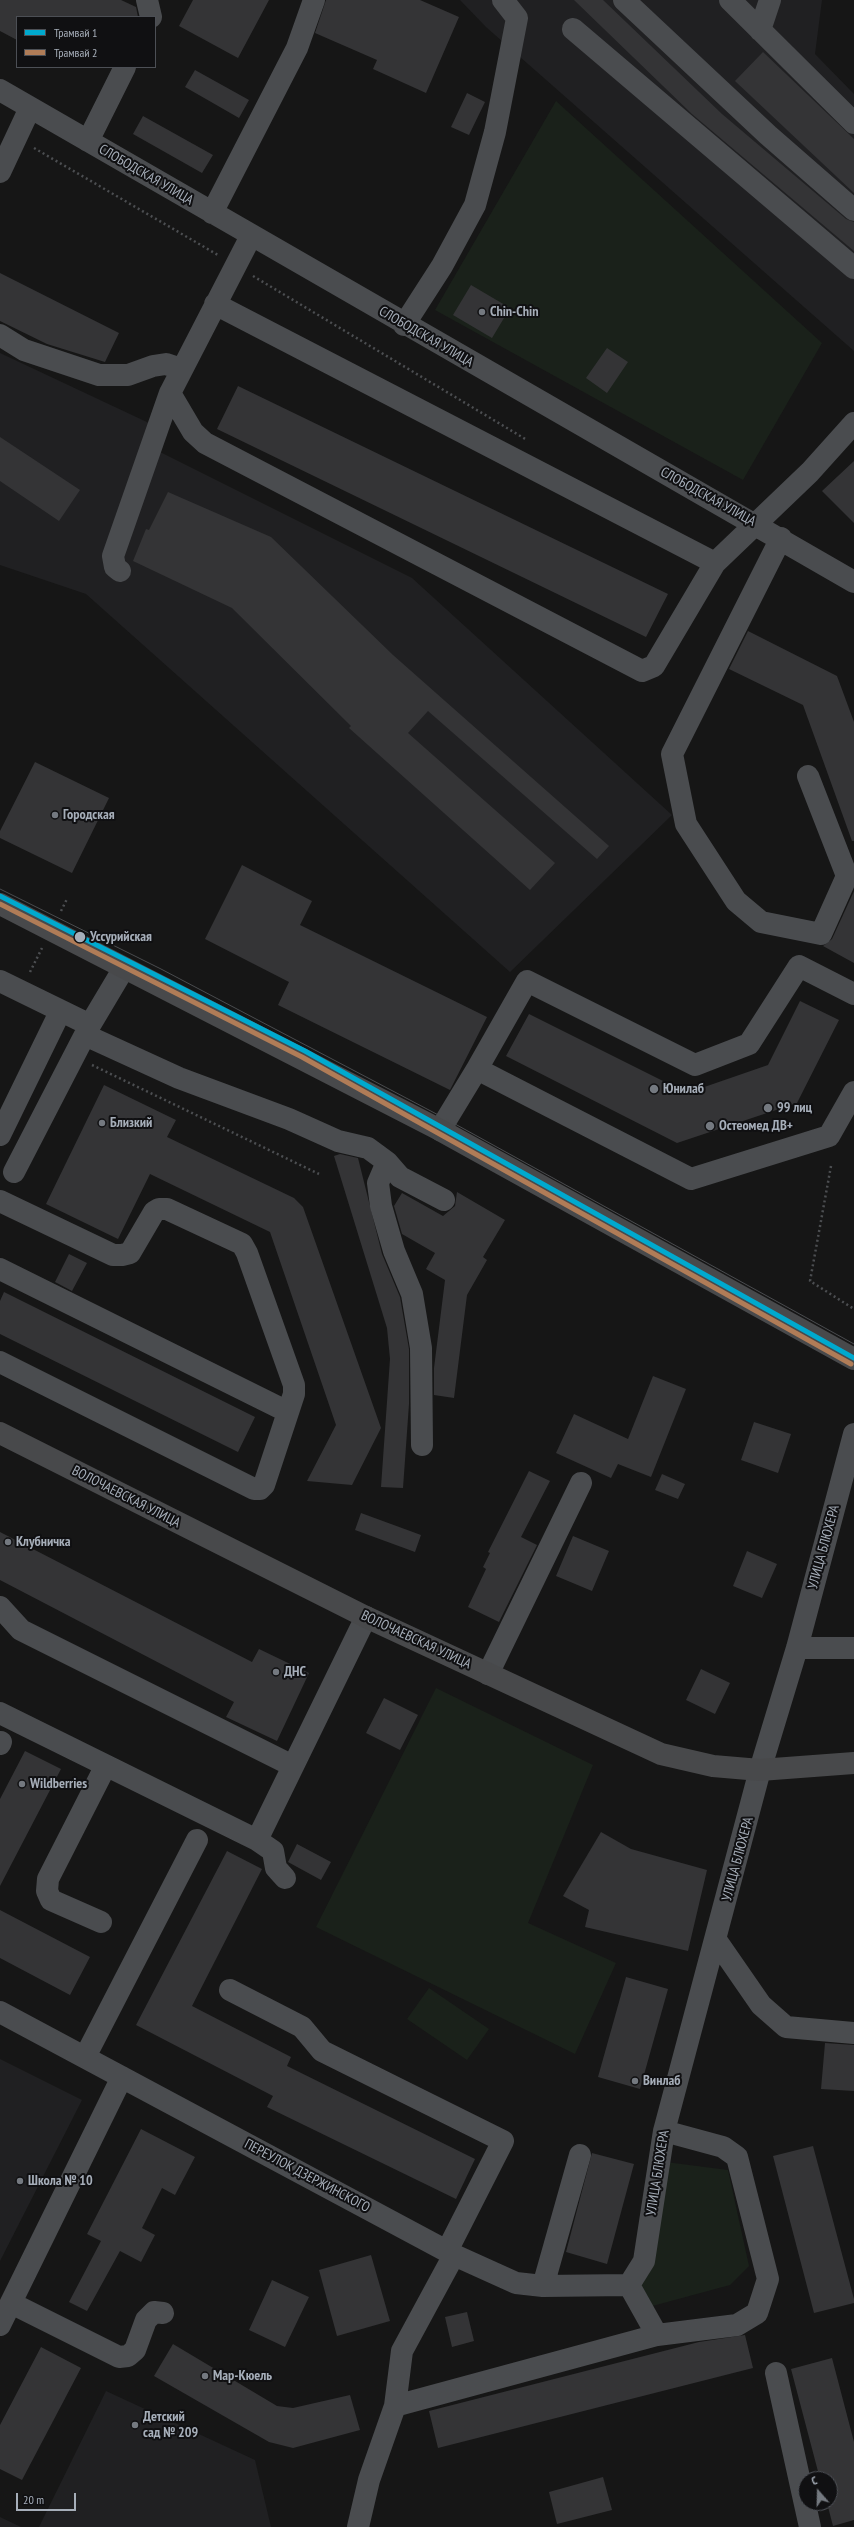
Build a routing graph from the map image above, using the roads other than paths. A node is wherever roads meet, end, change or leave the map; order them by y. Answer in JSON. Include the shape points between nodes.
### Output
{"nodes":[{"id":1,"x":147,"y":0,"type":"edge"},
{"id":2,"x":314,"y":0,"type":"edge"},
{"id":3,"x":503,"y":0,"type":"edge"},
{"id":4,"x":624,"y":0,"type":"edge"},
{"id":5,"x":730,"y":0,"type":"edge"},
{"id":6,"x":770,"y":0,"type":"edge"},
{"id":7,"x":151,"y":16,"type":"edge"},
{"id":8,"x":572,"y":28,"type":"dead end"},
{"id":9,"x":760,"y":30,"type":"junction"},
{"id":10,"x":124,"y":68,"type":"edge"},
{"id":11,"x":0,"y":90,"type":"edge"},
{"id":12,"x":30,"y":108,"type":"junction"},
{"id":13,"x":854,"y":123,"type":"edge"},
{"id":14,"x":88,"y":141,"type":"junction"},
{"id":15,"x":0,"y":172,"type":"edge"},
{"id":16,"x":854,"y":210,"type":"edge"},
{"id":17,"x":212,"y":213,"type":"junction"},
{"id":18,"x":251,"y":236,"type":"junction"},
{"id":19,"x":854,"y":268,"type":"edge"},
{"id":20,"x":215,"y":304,"type":"junction"},
{"id":21,"x":404,"y":325,"type":"junction"},
{"id":22,"x":0,"y":335,"type":"edge"},
{"id":23,"x":181,"y":370,"type":"junction"},
{"id":24,"x":170,"y":393,"type":"junction"},
{"id":25,"x":854,"y":423,"type":"edge"},
{"id":26,"x":755,"y":523,"type":"junction"},
{"id":27,"x":781,"y":538,"type":"junction"},
{"id":28,"x":715,"y":563,"type":"junction"},
{"id":29,"x":120,"y":571,"type":"dead end"},
{"id":30,"x":854,"y":582,"type":"edge"},
{"id":31,"x":808,"y":776,"type":"dead end"},
{"id":32,"x":0,"y":904,"type":"edge"},
{"id":33,"x":124,"y":968,"type":"junction"},
{"id":34,"x":0,"y":981,"type":"edge"},
{"id":35,"x":854,"y":994,"type":"edge"},
{"id":36,"x":60,"y":1012,"type":"junction"},
{"id":37,"x":87,"y":1030,"type":"junction"},
{"id":38,"x":477,"y":1069,"type":"junction"},
{"id":39,"x":854,"y":1092,"type":"edge"},
{"id":40,"x":440,"y":1130,"type":"junction"},
{"id":41,"x":0,"y":1135,"type":"edge"},
{"id":42,"x":386,"y":1162,"type":"junction"},
{"id":43,"x":14,"y":1172,"type":"dead end"},
{"id":44,"x":444,"y":1200,"type":"dead end"},
{"id":45,"x":0,"y":1201,"type":"edge"},
{"id":46,"x":0,"y":1269,"type":"edge"},
{"id":47,"x":854,"y":1359,"type":"edge"},
{"id":48,"x":0,"y":1362,"type":"edge"},
{"id":49,"x":288,"y":1412,"type":"junction"},
{"id":50,"x":854,"y":1434,"type":"edge"},
{"id":51,"x":2,"y":1439,"type":"edge"},
{"id":52,"x":422,"y":1445,"type":"dead end"},
{"id":53,"x":581,"y":1483,"type":"dead end"},
{"id":54,"x":0,"y":1607,"type":"edge"},
{"id":55,"x":366,"y":1618,"type":"junction"},
{"id":56,"x":797,"y":1648,"type":"junction"},
{"id":57,"x":854,"y":1648,"type":"edge"},
{"id":58,"x":488,"y":1674,"type":"junction"},
{"id":59,"x":0,"y":1713,"type":"edge"},
{"id":60,"x":854,"y":1763,"type":"edge"},
{"id":61,"x":107,"y":1766,"type":"junction"},
{"id":62,"x":293,"y":1766,"type":"junction"},
{"id":63,"x":760,"y":1770,"type":"junction"},
{"id":64,"x":197,"y":1840,"type":"dead end"},
{"id":65,"x":257,"y":1840,"type":"junction"},
{"id":66,"x":285,"y":1878,"type":"dead end"},
{"id":67,"x":101,"y":1922,"type":"dead end"},
{"id":68,"x":716,"y":1940,"type":"junction"},
{"id":69,"x":230,"y":1990,"type":"dead end"},
{"id":70,"x":0,"y":2012,"type":"edge"},
{"id":71,"x":854,"y":2034,"type":"edge"},
{"id":72,"x":85,"y":2057,"type":"junction"},
{"id":73,"x":122,"y":2077,"type":"junction"},
{"id":74,"x":664,"y":2131,"type":"junction"},
{"id":75,"x":580,"y":2155,"type":"dead end"},
{"id":76,"x":451,"y":2253,"type":"junction"},
{"id":77,"x":629,"y":2285,"type":"junction"},
{"id":78,"x":543,"y":2286,"type":"junction"},
{"id":79,"x":11,"y":2303,"type":"junction"},
{"id":80,"x":163,"y":2312,"type":"dead end"},
{"id":81,"x":0,"y":2325,"type":"edge"},
{"id":82,"x":657,"y":2335,"type":"junction"},
{"id":83,"x":776,"y":2373,"type":"dead end"},
{"id":84,"x":395,"y":2406,"type":"junction"},
{"id":85,"x":358,"y":2527,"type":"edge"},
{"id":86,"x":810,"y":2527,"type":"edge"}],
"edges":[{"from":1,"to":7,"type":"street"},
{"from":2,"to":17,"type":"street","via":[[297,48]]},
{"from":3,"to":21,"type":"street","via":[[517,18],[494,132],[475,205],[442,266]]},
{"from":4,"to":16,"type":"street","via":[[768,135]]},
{"from":5,"to":9,"type":"street"},
{"from":6,"to":9,"type":"street"},
{"from":8,"to":19,"type":"street"},
{"from":9,"to":13,"type":"street"},
{"from":10,"to":14,"type":"street"},
{"from":11,"to":12,"type":"street","name":"СЛОБОДСКАЯ УЛИЦА"},
{"from":12,"to":14,"type":"street","name":"СЛОБОДСКАЯ УЛИЦА"},
{"from":12,"to":15,"type":"street"},
{"from":14,"to":17,"type":"street","name":"СЛОБОДСКАЯ УЛИЦА"},
{"from":17,"to":18,"type":"street","name":"СЛОБОДСКАЯ УЛИЦА"},
{"from":18,"to":20,"type":"street"},
{"from":18,"to":21,"type":"street","name":"СЛОБОДСКАЯ УЛИЦА"},
{"from":20,"to":23,"type":"street"},
{"from":20,"to":28,"type":"street"},
{"from":21,"to":26,"type":"street","name":"СЛОБОДСКАЯ УЛИЦА"},
{"from":22,"to":23,"type":"street","via":[[24,350],[99,375],[128,376],[153,366],[166,364]]},
{"from":23,"to":24,"type":"street"},
{"from":24,"to":28,"type":"street","via":[[193,432],[217,450],[642,671],[654,666]]},
{"from":24,"to":29,"type":"street","via":[[113,556],[115,567]]},
{"from":25,"to":26,"type":"street","via":[[810,472]]},
{"from":26,"to":27,"type":"street","name":"СЛОБОДСКАЯ УЛИЦА"},
{"from":26,"to":28,"type":"street"},
{"from":27,"to":30,"type":"street","name":"СЛОБОДСКАЯ УЛИЦА"},
{"from":27,"to":31,"type":"street","via":[[672,754],[686,824],[736,901],[761,922],[821,934],[847,876]]},
{"from":32,"to":33,"type":"main road"},
{"from":33,"to":37,"type":"street"},
{"from":33,"to":40,"type":"main road"},
{"from":34,"to":36,"type":"street"},
{"from":35,"to":38,"type":"street","via":[[799,966],[749,1044],[695,1065],[527,981]]},
{"from":36,"to":37,"type":"street"},
{"from":36,"to":41,"type":"street"},
{"from":37,"to":42,"type":"street","via":[[179,1078],[289,1119],[338,1141],[368,1148]]},
{"from":37,"to":43,"type":"street"},
{"from":38,"to":39,"type":"street","via":[[691,1179],[829,1136]]},
{"from":38,"to":40,"type":"street"},
{"from":40,"to":47,"type":"main road"},
{"from":42,"to":44,"type":"street","via":[[400,1177]]},
{"from":42,"to":52,"type":"street","via":[[378,1183],[380,1206],[394,1251],[412,1294],[421,1348]]},
{"from":45,"to":49,"type":"street","via":[[113,1255],[130,1253],[154,1212],[159,1209],[168,1209],[242,1244],[294,1385]]},
{"from":46,"to":49,"type":"street"},
{"from":48,"to":49,"type":"street","via":[[254,1489],[264,1486]]},
{"from":50,"to":56,"type":"street","name":"УЛИЦА БЛЮХЕРА"},
{"from":51,"to":55,"type":"main road","name":"ВОЛОЧАЕВСКАЯ УЛИЦА"},
{"from":53,"to":58,"type":"street"},
{"from":54,"to":62,"type":"street","via":[[21,1630]]},
{"from":55,"to":58,"type":"main road","name":"ВОЛОЧАЕВСКАЯ УЛИЦА"},
{"from":55,"to":62,"type":"street"},
{"from":56,"to":57,"type":"street"},
{"from":56,"to":63,"type":"street","name":"УЛИЦА БЛЮХЕРА"},
{"from":58,"to":63,"type":"main road","name":"ВОЛОЧАЕВСКАЯ УЛИЦА","via":[[661,1754],[713,1766]]},
{"from":59,"to":61,"type":"street"},
{"from":60,"to":63,"type":"main road","name":"ВОЛОЧАЕВСКАЯ УЛИЦА"},
{"from":61,"to":65,"type":"street"},
{"from":61,"to":67,"type":"street","via":[[47,1885],[51,1900]]},
{"from":62,"to":65,"type":"street"},
{"from":63,"to":68,"type":"street","name":"УЛИЦА БЛЮХЕРА"},
{"from":64,"to":72,"type":"street"},
{"from":65,"to":66,"type":"street","via":[[274,1850],[276,1868]]},
{"from":68,"to":71,"type":"street","via":[[761,2005],[786,2027]]},
{"from":68,"to":74,"type":"street","name":"УЛИЦА БЛЮХЕРА"},
{"from":69,"to":76,"type":"street","via":[[302,2027],[322,2051],[503,2141]]},
{"from":70,"to":72,"type":"street","name":"ПЕРЕУЛОК ДЗЕРЖИНСКОГО"},
{"from":72,"to":73,"type":"street","name":"ПЕРЕУЛОК ДЗЕРЖИНСКОГО"},
{"from":73,"to":76,"type":"street","name":"ПЕРЕУЛОК ДЗЕРЖИНСКОГО"},
{"from":73,"to":79,"type":"street"},
{"from":74,"to":77,"type":"street","name":"УЛИЦА БЛЮХЕРА","via":[[644,2261]]},
{"from":74,"to":82,"type":"street","via":[[723,2147],[737,2157],[768,2279],[757,2313],[737,2325]]},
{"from":75,"to":78,"type":"street"},
{"from":76,"to":78,"type":"street","name":"ПЕРЕУЛОК ДЗЕРЖИНСКОГО","via":[[516,2282]]},
{"from":76,"to":84,"type":"street","via":[[402,2351]]},
{"from":77,"to":78,"type":"street","name":"ПЕРЕУЛОК ДЗЕРЖИНСКОГО"},
{"from":77,"to":82,"type":"street"},
{"from":79,"to":80,"type":"street","via":[[119,2357],[128,2356],[134,2350],[146,2320],[154,2312]]},
{"from":79,"to":81,"type":"street"},
{"from":82,"to":84,"type":"street"},
{"from":83,"to":86,"type":"street"},
{"from":84,"to":85,"type":"street","via":[[369,2480]]}]}
